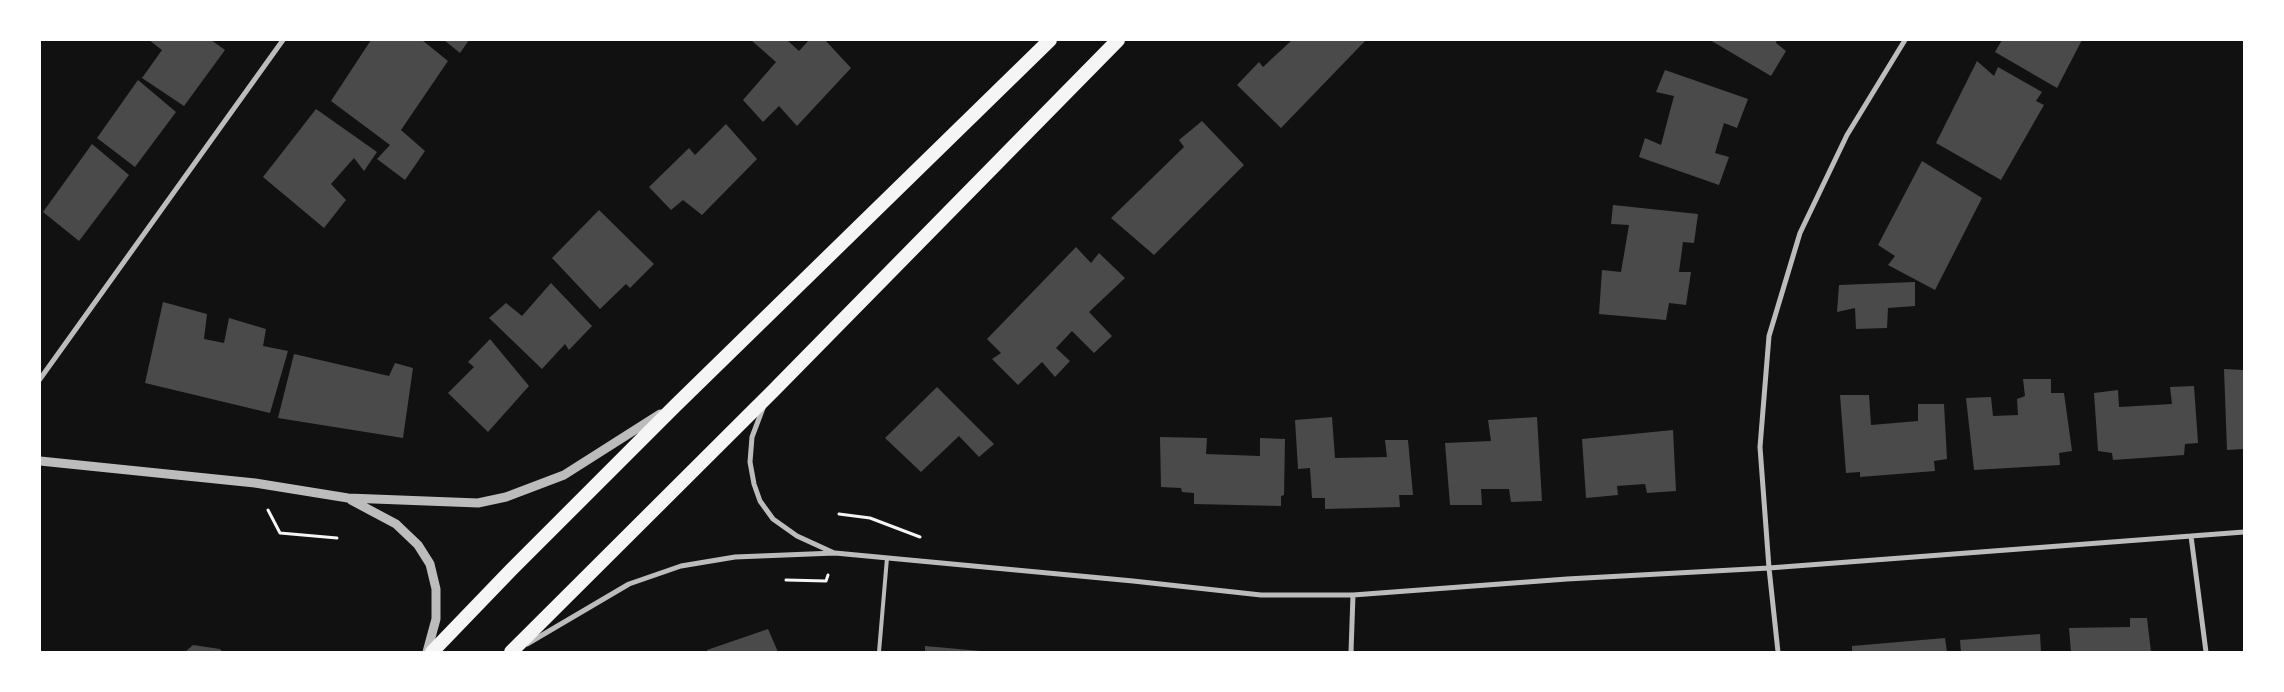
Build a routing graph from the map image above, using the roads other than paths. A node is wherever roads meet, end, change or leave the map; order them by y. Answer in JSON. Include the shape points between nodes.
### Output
{"nodes":[{"id":1,"x":284,"y":40,"type":"edge"},
{"id":2,"x":1050,"y":40,"type":"edge"},
{"id":3,"x":1118,"y":40,"type":"edge"},
{"id":4,"x":1905,"y":40,"type":"edge"},
{"id":5,"x":40,"y":379,"type":"edge"},
{"id":6,"x":774,"y":390,"type":"junction"},
{"id":7,"x":676,"y":405,"type":"junction"},
{"id":8,"x":40,"y":461,"type":"edge"},
{"id":9,"x":348,"y":498,"type":"junction"},
{"id":10,"x":2244,"y":532,"type":"edge"},
{"id":11,"x":2191,"y":536,"type":"junction"},
{"id":12,"x":835,"y":553,"type":"junction"},
{"id":13,"x":887,"y":558,"type":"junction"},
{"id":14,"x":1769,"y":568,"type":"junction"},
{"id":15,"x":1353,"y":595,"type":"junction"},
{"id":16,"x":427,"y":652,"type":"edge"},
{"id":17,"x":432,"y":652,"type":"edge"},
{"id":18,"x":512,"y":652,"type":"edge"},
{"id":19,"x":879,"y":652,"type":"edge"},
{"id":20,"x":1351,"y":652,"type":"edge"},
{"id":21,"x":1778,"y":652,"type":"edge"},
{"id":22,"x":2206,"y":652,"type":"edge"}],
"edges":[{"from":1,"to":5,"type":"street"},
{"from":2,"to":7,"type":"highway"},
{"from":3,"to":6,"type":"highway"},
{"from":4,"to":14,"type":"street","via":[[1846,135],[1800,233],[1769,336],[1760,446]]},
{"from":6,"to":12,"type":"street","via":[[759,414],[752,437],[750,462],[760,501],[773,520],[797,536]]},
{"from":6,"to":18,"type":"highway"},
{"from":7,"to":9,"type":"street","via":[[564,475],[506,498],[478,503]]},
{"from":7,"to":17,"type":"highway"},
{"from":8,"to":9,"type":"street","via":[[254,483]]},
{"from":9,"to":16,"type":"street","via":[[396,524],[418,545],[430,564],[436,589],[436,619]]},
{"from":10,"to":11,"type":"street"},
{"from":11,"to":14,"type":"street"},
{"from":11,"to":22,"type":"street"},
{"from":12,"to":13,"type":"street"},
{"from":12,"to":18,"type":"street","via":[[735,557],[662,571],[600,599]]},
{"from":13,"to":15,"type":"street","via":[[1262,595]]},
{"from":13,"to":19,"type":"lane"},
{"from":14,"to":15,"type":"street","via":[[1567,578]]},
{"from":14,"to":21,"type":"street"},
{"from":15,"to":20,"type":"street"}]}
